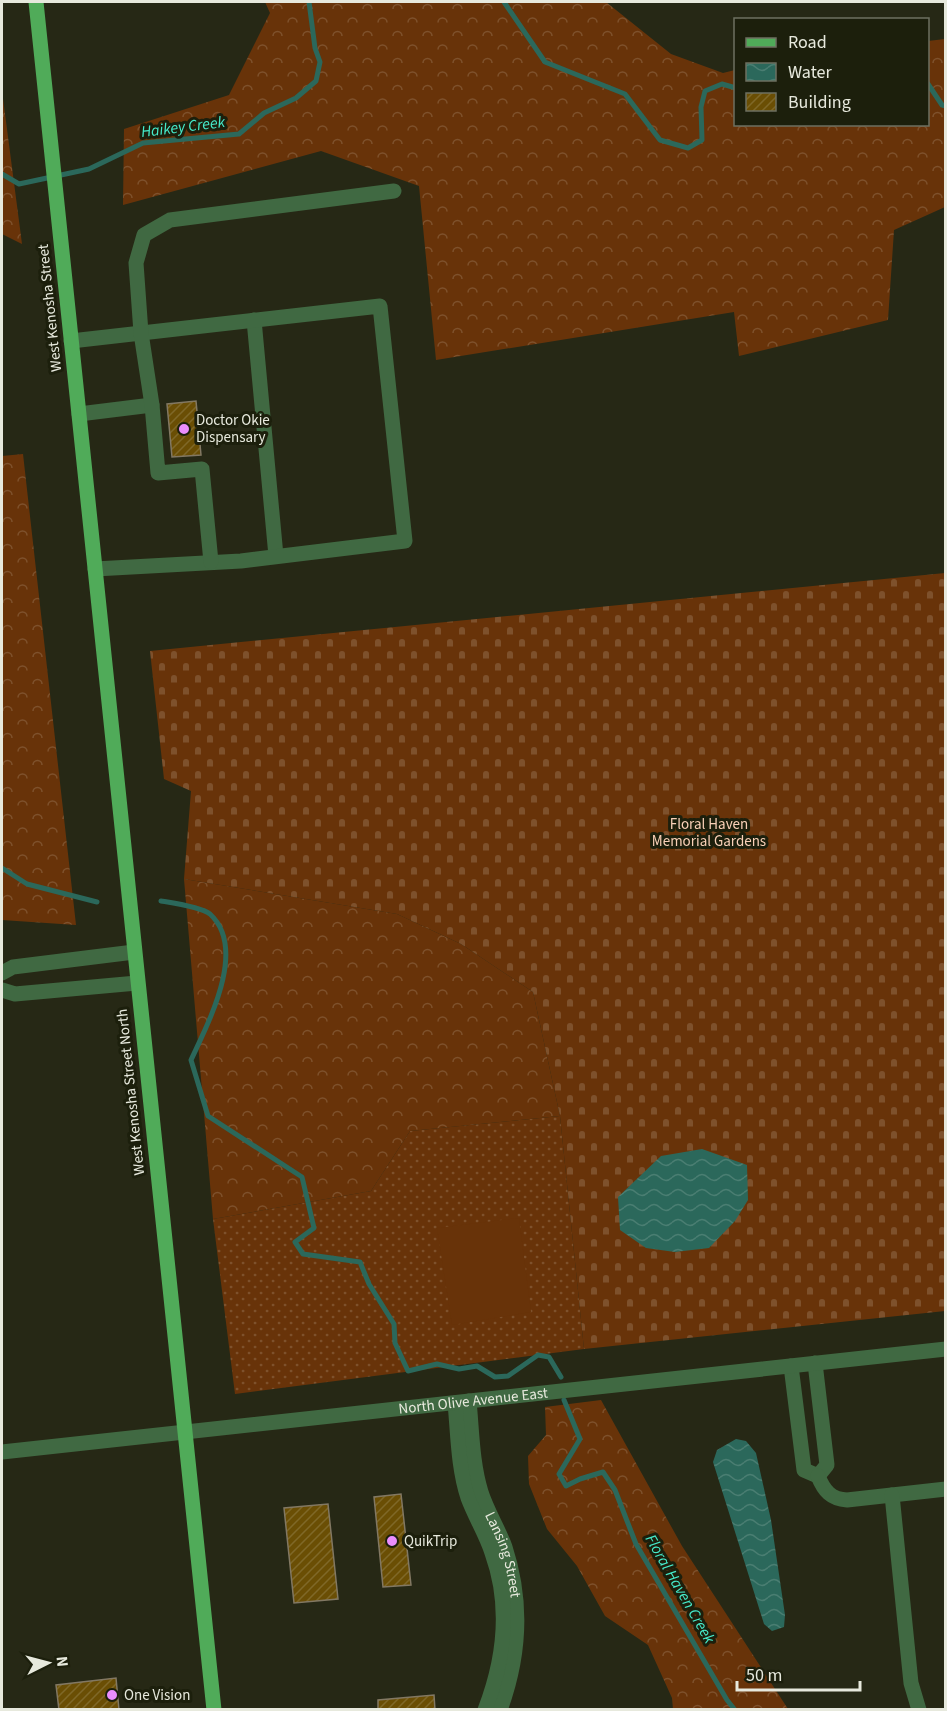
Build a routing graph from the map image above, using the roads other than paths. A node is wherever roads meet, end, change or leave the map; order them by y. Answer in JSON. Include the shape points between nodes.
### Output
{"nodes":[{"id":1,"x":36,"y":2,"type":"edge"},
{"id":2,"x":394,"y":190,"type":"dead end"},
{"id":3,"x":254,"y":320,"type":"junction"},
{"id":4,"x":141,"y":333,"type":"junction"},
{"id":5,"x":71,"y":341,"type":"junction"},
{"id":6,"x":152,"y":405,"type":"junction"},
{"id":7,"x":79,"y":414,"type":"junction"},
{"id":8,"x":276,"y":556,"type":"junction"},
{"id":9,"x":211,"y":562,"type":"junction"},
{"id":10,"x":96,"y":569,"type":"junction"},
{"id":11,"x":100,"y":610,"type":"joint"},
{"id":12,"x":134,"y":952,"type":"junction"},
{"id":13,"x":2,"y":973,"type":"edge"},
{"id":14,"x":137,"y":983,"type":"junction"},
{"id":15,"x":2,"y":990,"type":"edge"},
{"id":16,"x":945,"y":1349,"type":"edge"},
{"id":17,"x":815,"y":1363,"type":"junction"},
{"id":18,"x":791,"y":1366,"type":"junction"},
{"id":19,"x":462,"y":1402,"type":"junction"},
{"id":20,"x":185,"y":1432,"type":"junction"},
{"id":21,"x":823,"y":1432,"type":"junction"},
{"id":22,"x":800,"y":1435,"type":"junction"},
{"id":23,"x":2,"y":1452,"type":"edge"},
{"id":24,"x":818,"y":1476,"type":"junction"},
{"id":25,"x":945,"y":1489,"type":"edge"},
{"id":26,"x":892,"y":1495,"type":"junction"},
{"id":27,"x":214,"y":1710,"type":"edge"},
{"id":28,"x":485,"y":1710,"type":"edge"},
{"id":29,"x":500,"y":1710,"type":"edge"},
{"id":30,"x":919,"y":1710,"type":"edge"}],
"edges":[{"from":1,"to":5,"type":"main road","name":"West Kenosha Street"},
{"from":2,"to":4,"type":"street","via":[[170,220],[144,235],[136,263]]},
{"from":3,"to":4,"type":"street"},
{"from":3,"to":8,"type":"street"},
{"from":3,"to":8,"type":"street","via":[[380,306],[405,541]]},
{"from":4,"to":5,"type":"street"},
{"from":4,"to":6,"type":"street"},
{"from":5,"to":7,"type":"main road","name":"West Kenosha Street"},
{"from":6,"to":7,"type":"street"},
{"from":6,"to":9,"type":"street","via":[[158,473],[202,469]]},
{"from":7,"to":10,"type":"main road","name":"West Kenosha Street"},
{"from":8,"to":9,"type":"street"},
{"from":9,"to":10,"type":"street"},
{"from":10,"to":11,"type":"main road","name":"West Kenosha Street"},
{"from":11,"to":12,"type":"main road","name":"West Kenosha Street North"},
{"from":12,"to":13,"type":"street","via":[[13,967]]},
{"from":12,"to":14,"type":"main road","name":"West Kenosha Street North"},
{"from":14,"to":15,"type":"street","via":[[15,994]]},
{"from":14,"to":20,"type":"main road","name":"West Kenosha Street North"},
{"from":16,"to":17,"type":"street","name":"North Olive Avenue East"},
{"from":17,"to":18,"type":"street","name":"North Olive Avenue East"},
{"from":17,"to":21,"type":"street"},
{"from":18,"to":19,"type":"street","name":"North Olive Avenue East"},
{"from":18,"to":22,"type":"street"},
{"from":19,"to":20,"type":"street","name":"North Olive Avenue East"},
{"from":19,"to":28,"type":"street","name":"Lansing Street","via":[[462,1471],[467,1497],[491,1550],[501,1580],[504,1607],[499,1669]]},
{"from":19,"to":29,"type":"street","name":"Lansing Street","via":[[481,1492],[513,1576],[513,1670]]},
{"from":20,"to":23,"type":"street","name":"North Olive Avenue East"},
{"from":20,"to":27,"type":"main road","name":"West Kenosha Street North"},
{"from":21,"to":22,"type":"street"},
{"from":21,"to":24,"type":"street","via":[[827,1465]]},
{"from":22,"to":24,"type":"street","via":[[804,1470]]},
{"from":24,"to":26,"type":"street","via":[[822,1487],[836,1499]]},
{"from":25,"to":26,"type":"street"},
{"from":26,"to":30,"type":"street","via":[[911,1683]]}]}
